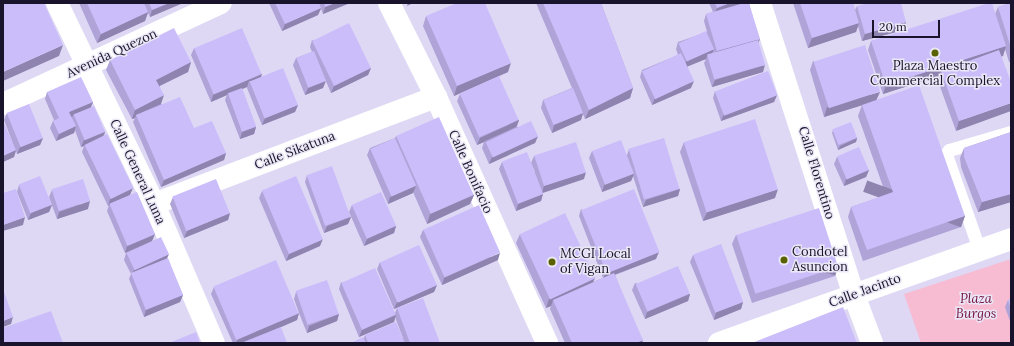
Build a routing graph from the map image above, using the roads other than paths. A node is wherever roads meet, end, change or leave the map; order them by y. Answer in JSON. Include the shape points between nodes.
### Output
{"nodes":[{"id":1,"x":57,"y":3,"type":"edge"},
{"id":2,"x":221,"y":3,"type":"edge"},
{"id":3,"x":389,"y":3,"type":"edge"},
{"id":4,"x":760,"y":3,"type":"edge"},
{"id":5,"x":86,"y":66,"type":"junction"},
{"id":6,"x":436,"y":97,"type":"junction"},
{"id":7,"x":3,"y":104,"type":"edge"},
{"id":8,"x":1011,"y":132,"type":"edge"},
{"id":9,"x":154,"y":204,"type":"junction"},
{"id":10,"x":1011,"y":240,"type":"edge"},
{"id":11,"x":979,"y":249,"type":"junction"},
{"id":12,"x":854,"y":295,"type":"junction"},
{"id":13,"x":214,"y":343,"type":"edge"},
{"id":14,"x":548,"y":343,"type":"edge"},
{"id":15,"x":719,"y":343,"type":"edge"},
{"id":16,"x":872,"y":343,"type":"edge"}],
"edges":[{"from":1,"to":5,"type":"street","name":"Calle General Luna"},
{"from":2,"to":5,"type":"street","name":"Avenida Quezon"},
{"from":3,"to":6,"type":"street","name":"Calle Bonifacio"},
{"from":4,"to":12,"type":"street","name":"Calle Florentino"},
{"from":5,"to":7,"type":"street","name":"Avenida Quezon"},
{"from":5,"to":9,"type":"street","name":"Calle General Luna"},
{"from":6,"to":9,"type":"street","name":"Calle Sikatuna"},
{"from":6,"to":14,"type":"street","name":"Calle Bonifacio"},
{"from":8,"to":11,"type":"lane","via":[[949,150],[946,154]]},
{"from":9,"to":13,"type":"street","name":"Calle General Luna"},
{"from":10,"to":11,"type":"street","name":"Calle Jacinto"},
{"from":11,"to":12,"type":"street","name":"Calle Jacinto"},
{"from":12,"to":15,"type":"street","name":"Calle Jacinto"},
{"from":12,"to":16,"type":"street","name":"Calle Florentino"}]}
